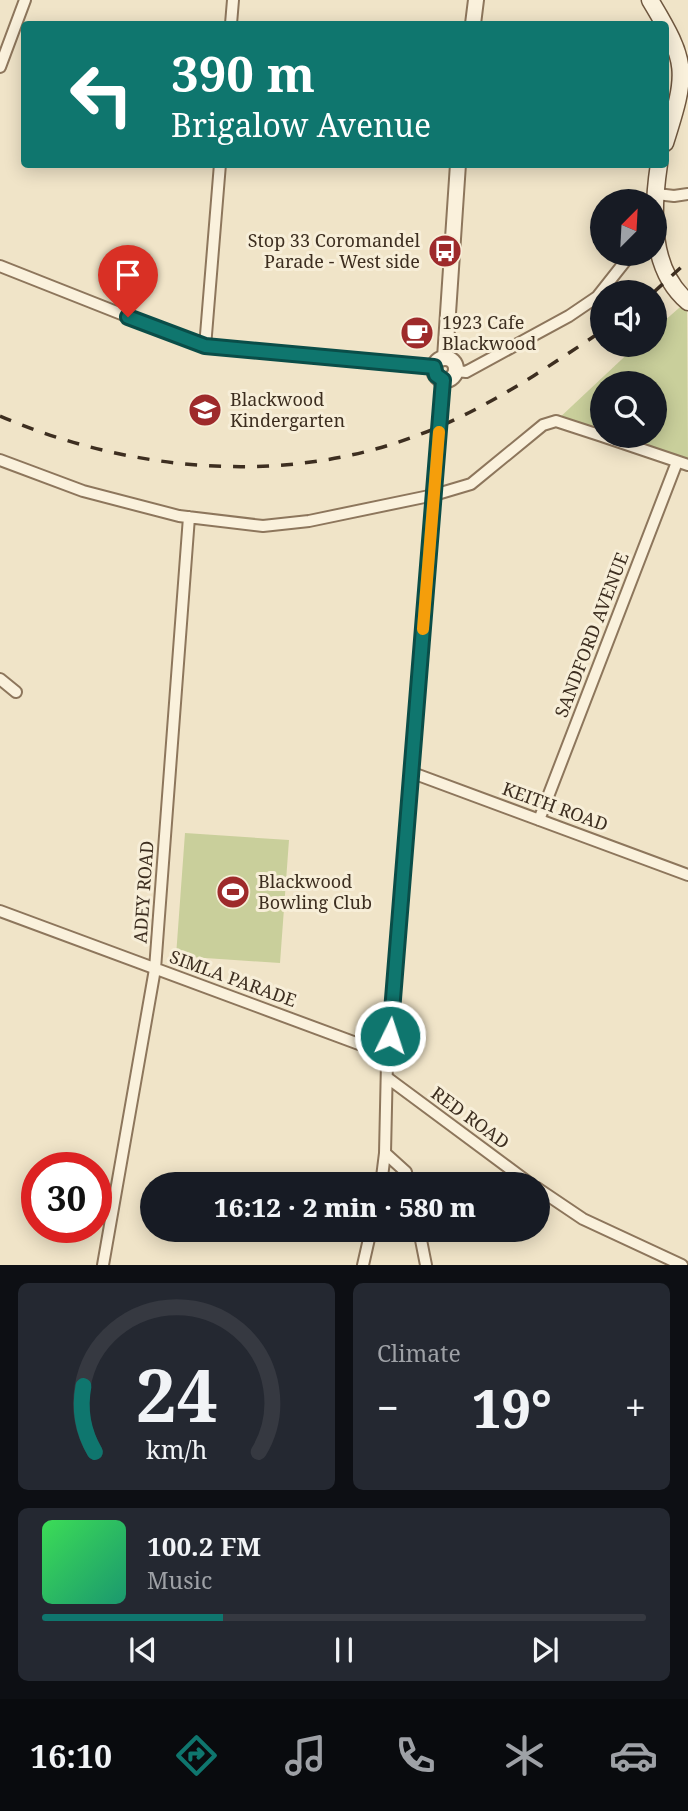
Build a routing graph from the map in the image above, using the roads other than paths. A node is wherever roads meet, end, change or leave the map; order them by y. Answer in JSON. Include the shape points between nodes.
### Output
{"nodes":[{"id":1,"x":25,"y":0,"type":"edge"},
{"id":2,"x":233,"y":0,"type":"edge"},
{"id":3,"x":476,"y":0,"type":"edge"},
{"id":4,"x":650,"y":0,"type":"edge"},
{"id":5,"x":231,"y":21,"type":"edge"},
{"id":6,"x":473,"y":21,"type":"edge"},
{"id":7,"x":666,"y":21,"type":"edge"},
{"id":8,"x":669,"y":25,"type":"edge"},
{"id":9,"x":0,"y":67,"type":"edge"},
{"id":10,"x":669,"y":129,"type":"edge"},
{"id":11,"x":220,"y":168,"type":"edge"},
{"id":12,"x":458,"y":168,"type":"edge"},
{"id":13,"x":659,"y":168,"type":"edge"},
{"id":14,"x":656,"y":189,"type":"edge"},
{"id":15,"x":688,"y":194,"type":"edge"},
{"id":16,"x":667,"y":197,"type":"edge"},
{"id":17,"x":622,"y":266,"type":"edge"},
{"id":18,"x":663,"y":266,"type":"edge"},
{"id":19,"x":0,"y":267,"type":"edge"},
{"id":20,"x":688,"y":302,"type":"edge"},
{"id":21,"x":205,"y":346,"type":"junction"},
{"id":22,"x":440,"y":362,"type":"junction"},
{"id":23,"x":456,"y":371,"type":"junction"},
{"id":24,"x":443,"y":380,"type":"junction"},
{"id":25,"x":590,"y":432,"type":"edge"},
{"id":26,"x":637,"y":448,"type":"edge"},
{"id":27,"x":0,"y":460,"type":"edge"},
{"id":28,"x":683,"y":464,"type":"edge"},
{"id":29,"x":434,"y":495,"type":"junction"},
{"id":30,"x":190,"y":517,"type":"junction"},
{"id":31,"x":0,"y":679,"type":"edge"},
{"id":32,"x":16,"y":692,"type":"dead end"},
{"id":33,"x":410,"y":772,"type":"junction"},
{"id":34,"x":539,"y":820,"type":"junction"},
{"id":35,"x":688,"y":874,"type":"edge"},
{"id":36,"x":0,"y":911,"type":"edge"},
{"id":37,"x":155,"y":969,"type":"junction"},
{"id":38,"x":390,"y":1036,"type":"junction"},
{"id":39,"x":375,"y":1050,"type":"junction"},
{"id":40,"x":387,"y":1062,"type":"junction"},
{"id":41,"x":389,"y":1079,"type":"junction"},
{"id":42,"x":385,"y":1153,"type":"junction"},
{"id":43,"x":398,"y":1164,"type":"junction"},
{"id":44,"x":384,"y":1167,"type":"junction"},
{"id":45,"x":383,"y":1172,"type":"edge"},
{"id":46,"x":406,"y":1172,"type":"edge"},
{"id":47,"x":514,"y":1172,"type":"edge"},
{"id":48,"x":550,"y":1197,"type":"edge"},
{"id":49,"x":368,"y":1242,"type":"edge"},
{"id":50,"x":421,"y":1242,"type":"edge"},
{"id":51,"x":103,"y":1265,"type":"edge"},
{"id":52,"x":363,"y":1265,"type":"edge"},
{"id":53,"x":426,"y":1265,"type":"edge"},
{"id":54,"x":682,"y":1265,"type":"edge"}],
"edges":[{"from":1,"to":9,"type":"street"},
{"from":2,"to":5,"type":"street"},
{"from":3,"to":6,"type":"street"},
{"from":4,"to":7,"type":"main road"},
{"from":8,"to":10,"type":"main road","via":[[686,72]]},
{"from":11,"to":21,"type":"street"},
{"from":12,"to":22,"type":"street"},
{"from":13,"to":14,"type":"main road"},
{"from":15,"to":16,"type":"street"},
{"from":17,"to":23,"type":"street","via":[[597,297],[569,316],[466,372]]},
{"from":18,"to":20,"type":"main road"},
{"from":19,"to":21,"type":"street"},
{"from":21,"to":22,"type":"street"},
{"from":22,"to":23,"type":"street","via":[[454,362]]},
{"from":22,"to":24,"type":"street","via":[[436,375]]},
{"from":23,"to":24,"type":"street"},
{"from":24,"to":29,"type":"street","bridge":true},
{"from":25,"to":29,"type":"street","via":[[556,421],[543,425],[471,484]]},
{"from":26,"to":28,"type":"street"},
{"from":27,"to":30,"type":"street","via":[[83,491]]},
{"from":28,"to":34,"type":"street","name":"SANDFORD AVENUE"},
{"from":29,"to":30,"type":"street","via":[[263,526]]},
{"from":29,"to":33,"type":"street"},
{"from":30,"to":37,"type":"street","name":"ADEY ROAD"},
{"from":31,"to":32,"type":"street"},
{"from":33,"to":34,"type":"street","name":"KEITH ROAD"},
{"from":33,"to":38,"type":"street"},
{"from":34,"to":35,"type":"street","name":"KEITH ROAD"},
{"from":36,"to":37,"type":"street","name":"SIMLA PARADE"},
{"from":37,"to":39,"type":"street","name":"SIMLA PARADE"},
{"from":37,"to":51,"type":"street","name":"ADEY ROAD"},
{"from":38,"to":39,"type":"street","via":[[379,1040]]},
{"from":38,"to":40,"type":"street","via":[[401,1048],[396,1060]]},
{"from":39,"to":40,"type":"street"},
{"from":40,"to":41,"type":"street"},
{"from":41,"to":42,"type":"street"},
{"from":41,"to":47,"type":"street","name":"RED ROAD"},
{"from":42,"to":43,"type":"street"},
{"from":42,"to":44,"type":"street"},
{"from":43,"to":44,"type":"street"},
{"from":43,"to":46,"type":"street"},
{"from":44,"to":45,"type":"street"},
{"from":48,"to":54,"type":"street","via":[[583,1219]]},
{"from":49,"to":52,"type":"street"},
{"from":50,"to":53,"type":"street"}]}
